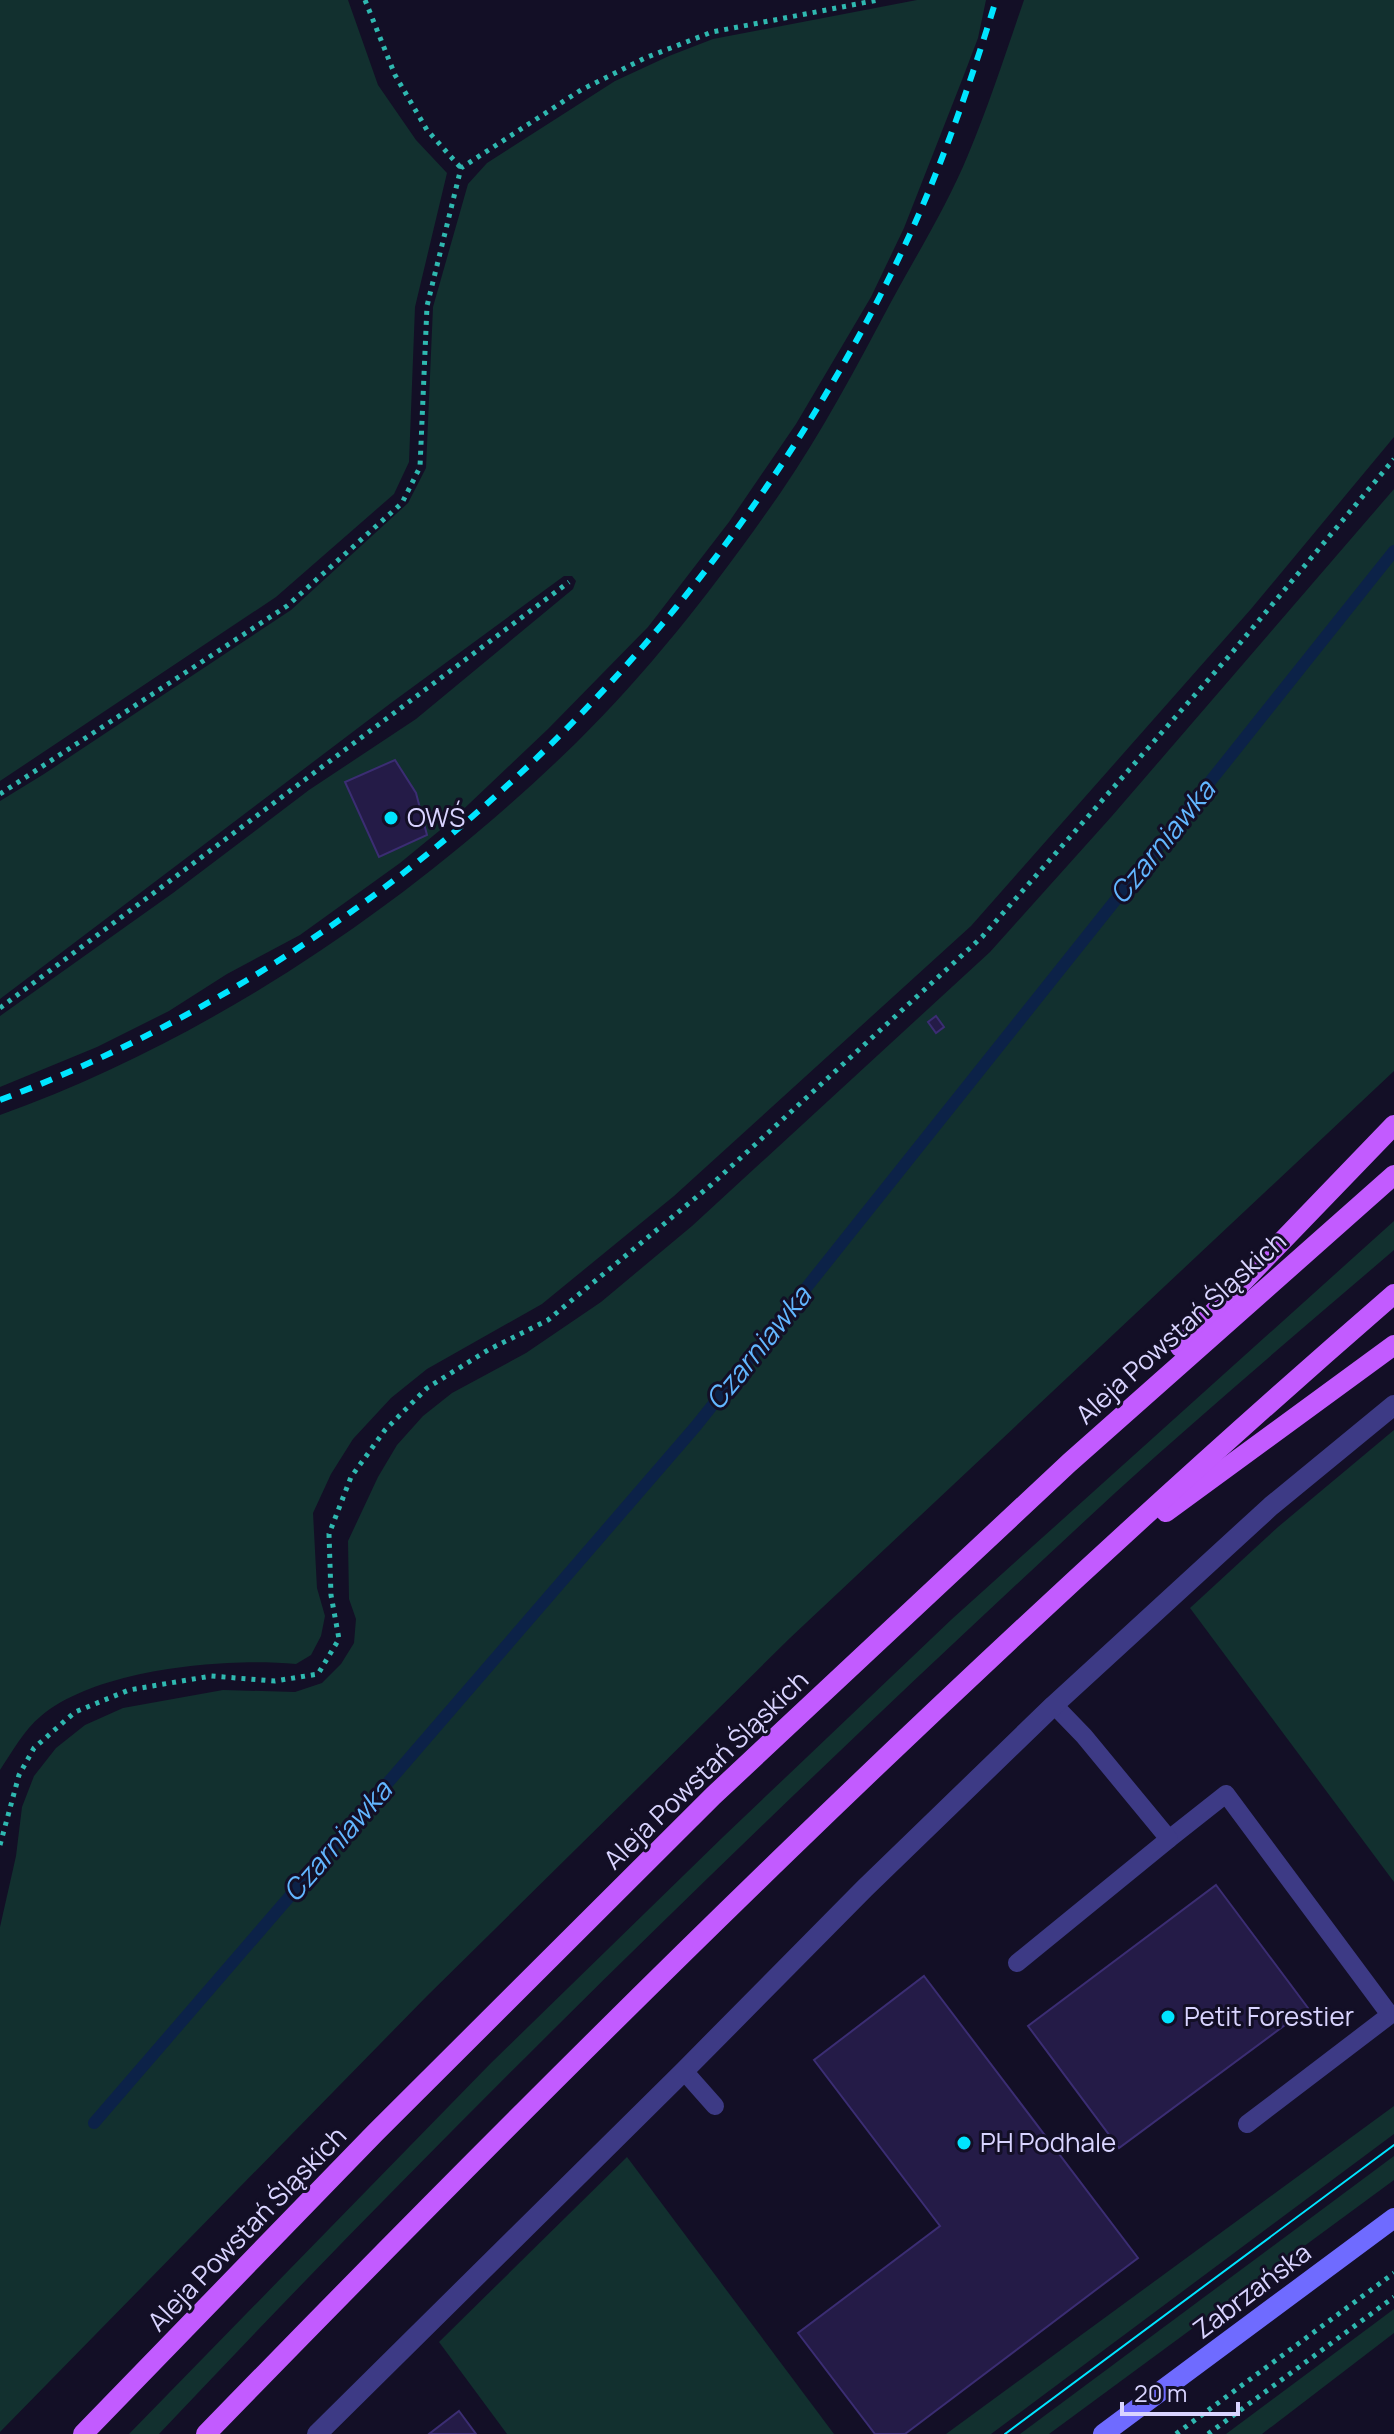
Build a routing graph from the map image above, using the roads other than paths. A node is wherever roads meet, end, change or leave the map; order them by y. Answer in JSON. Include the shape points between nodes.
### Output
{"nodes":[{"id":1,"x":1394,"y":1125,"type":"edge"},
{"id":2,"x":1394,"y":1175,"type":"edge"},
{"id":3,"x":1394,"y":1294,"type":"edge"},
{"id":4,"x":1394,"y":1345,"type":"edge"},
{"id":5,"x":1394,"y":1405,"type":"edge"},
{"id":6,"x":1069,"y":1463,"type":"junction"},
{"id":7,"x":1073,"y":1581,"type":"junction"},
{"id":8,"x":1054,"y":1705,"type":"junction"},
{"id":9,"x":1169,"y":1839,"type":"junction"},
{"id":10,"x":1017,"y":1963,"type":"dead end"},
{"id":11,"x":684,"y":2071,"type":"junction"},
{"id":12,"x":715,"y":2106,"type":"dead end"},
{"id":13,"x":1247,"y":2124,"type":"dead end"},
{"id":14,"x":1394,"y":2218,"type":"edge"},
{"id":15,"x":83,"y":2434,"type":"edge"},
{"id":16,"x":206,"y":2434,"type":"edge"},
{"id":17,"x":317,"y":2434,"type":"edge"},
{"id":18,"x":1103,"y":2434,"type":"edge"}],
"edges":[{"from":1,"to":6,"type":"main road"},
{"from":2,"to":6,"type":"main road","name":"Aleja Powstań Śląskich"},
{"from":3,"to":7,"type":"main road"},
{"from":4,"to":7,"type":"main road"},
{"from":5,"to":8,"type":"street","via":[[1271,1506]]},
{"from":6,"to":15,"type":"main road","name":"Aleja Powstań Śląskich","via":[[713,1796]]},
{"from":7,"to":16,"type":"main road","via":[[709,1928]]},
{"from":8,"to":9,"type":"lane"},
{"from":8,"to":11,"type":"street"},
{"from":9,"to":10,"type":"lane"},
{"from":9,"to":13,"type":"lane","via":[[1226,1794],[1390,2015]]},
{"from":11,"to":12,"type":"lane"},
{"from":11,"to":17,"type":"street"},
{"from":14,"to":18,"type":"main road","name":"Zabrzańska"}]}
